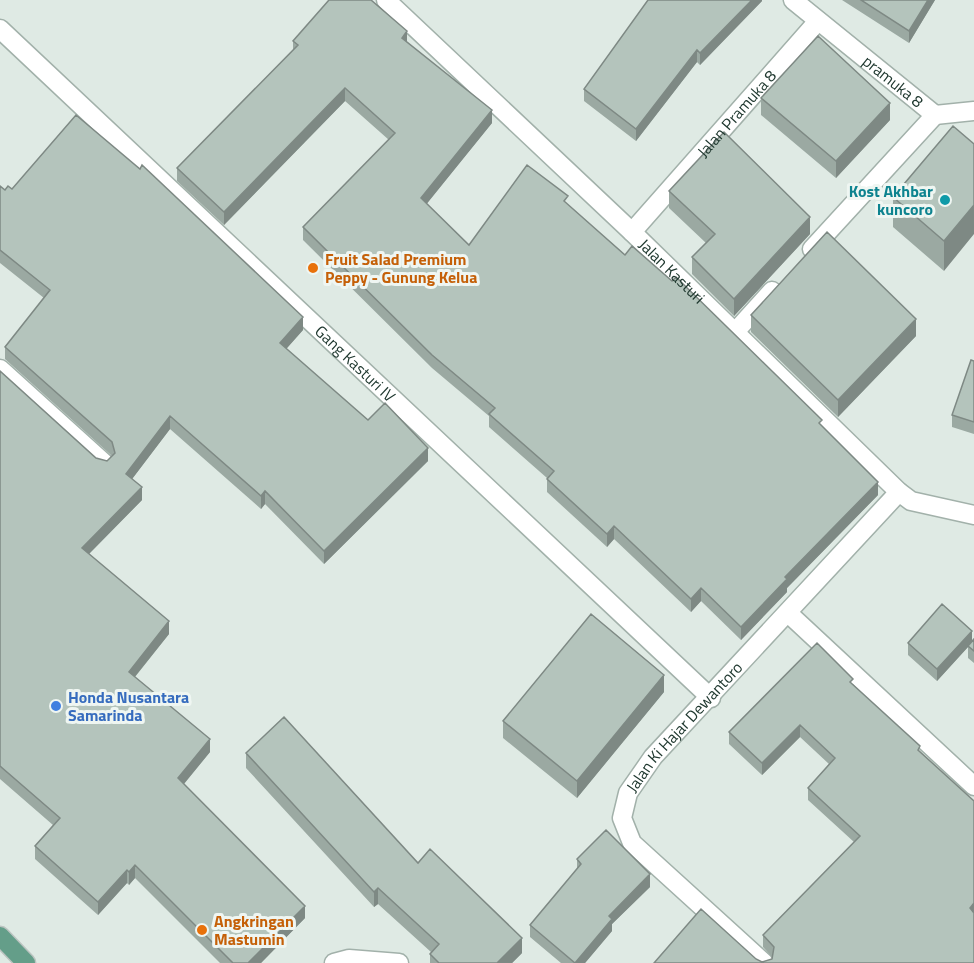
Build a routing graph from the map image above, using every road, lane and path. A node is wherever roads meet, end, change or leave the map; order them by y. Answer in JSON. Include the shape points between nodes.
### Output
{"nodes":[{"id":1,"x":386,"y":0,"type":"edge"},
{"id":2,"x":793,"y":0,"type":"edge"},
{"id":3,"x":818,"y":21,"type":"junction"},
{"id":4,"x":0,"y":29,"type":"edge"},
{"id":5,"x":974,"y":111,"type":"edge"},
{"id":6,"x":935,"y":115,"type":"junction"},
{"id":7,"x":632,"y":232,"type":"junction"},
{"id":8,"x":799,"y":263,"type":"edge"},
{"id":9,"x":783,"y":280,"type":"edge"},
{"id":10,"x":735,"y":332,"type":"junction"},
{"id":11,"x":0,"y":369,"type":"edge"},
{"id":12,"x":104,"y":463,"type":"edge"},
{"id":13,"x":899,"y":492,"type":"junction"},
{"id":14,"x":974,"y":515,"type":"edge"},
{"id":15,"x":788,"y":613,"type":"junction"},
{"id":16,"x":711,"y":698,"type":"junction"},
{"id":17,"x":974,"y":786,"type":"edge"},
{"id":18,"x":0,"y":936,"type":"edge"},
{"id":19,"x":26,"y":963,"type":"edge"},
{"id":20,"x":334,"y":963,"type":"edge"},
{"id":21,"x":399,"y":963,"type":"edge"},
{"id":22,"x":764,"y":963,"type":"edge"}],
"edges":[{"from":1,"to":7,"type":"street","name":"Jalan Kasturi"},
{"from":2,"to":3,"type":"street"},
{"from":3,"to":6,"type":"street","name":"pramuka 8"},
{"from":3,"to":7,"type":"street","name":"Jalan Pramuka 8"},
{"from":4,"to":16,"type":"street","name":"Gang Kasturi IV"},
{"from":5,"to":6,"type":"street"},
{"from":6,"to":8,"type":"street","name":"pramuka 8"},
{"from":7,"to":10,"type":"street","name":"Jalan Kasturi"},
{"from":9,"to":10,"type":"street"},
{"from":10,"to":13,"type":"street","name":"Jalan Kasturi"},
{"from":11,"to":12,"type":"street"},
{"from":13,"to":14,"type":"street","name":"Jalan Kasturi","via":[[911,501]]},
{"from":13,"to":15,"type":"street","name":"Jalan Ki Hajar Dewantoro"},
{"from":15,"to":16,"type":"street","name":"Jalan Ki Hajar Dewantoro"},
{"from":15,"to":17,"type":"street"},
{"from":16,"to":22,"type":"street","name":"Jalan Ki Hajar Dewantoro","via":[[640,775],[627,793],[622,818],[632,843]]},
{"from":18,"to":19,"type":"main road"},
{"from":20,"to":21,"type":"street","via":[[349,959]]}]}
